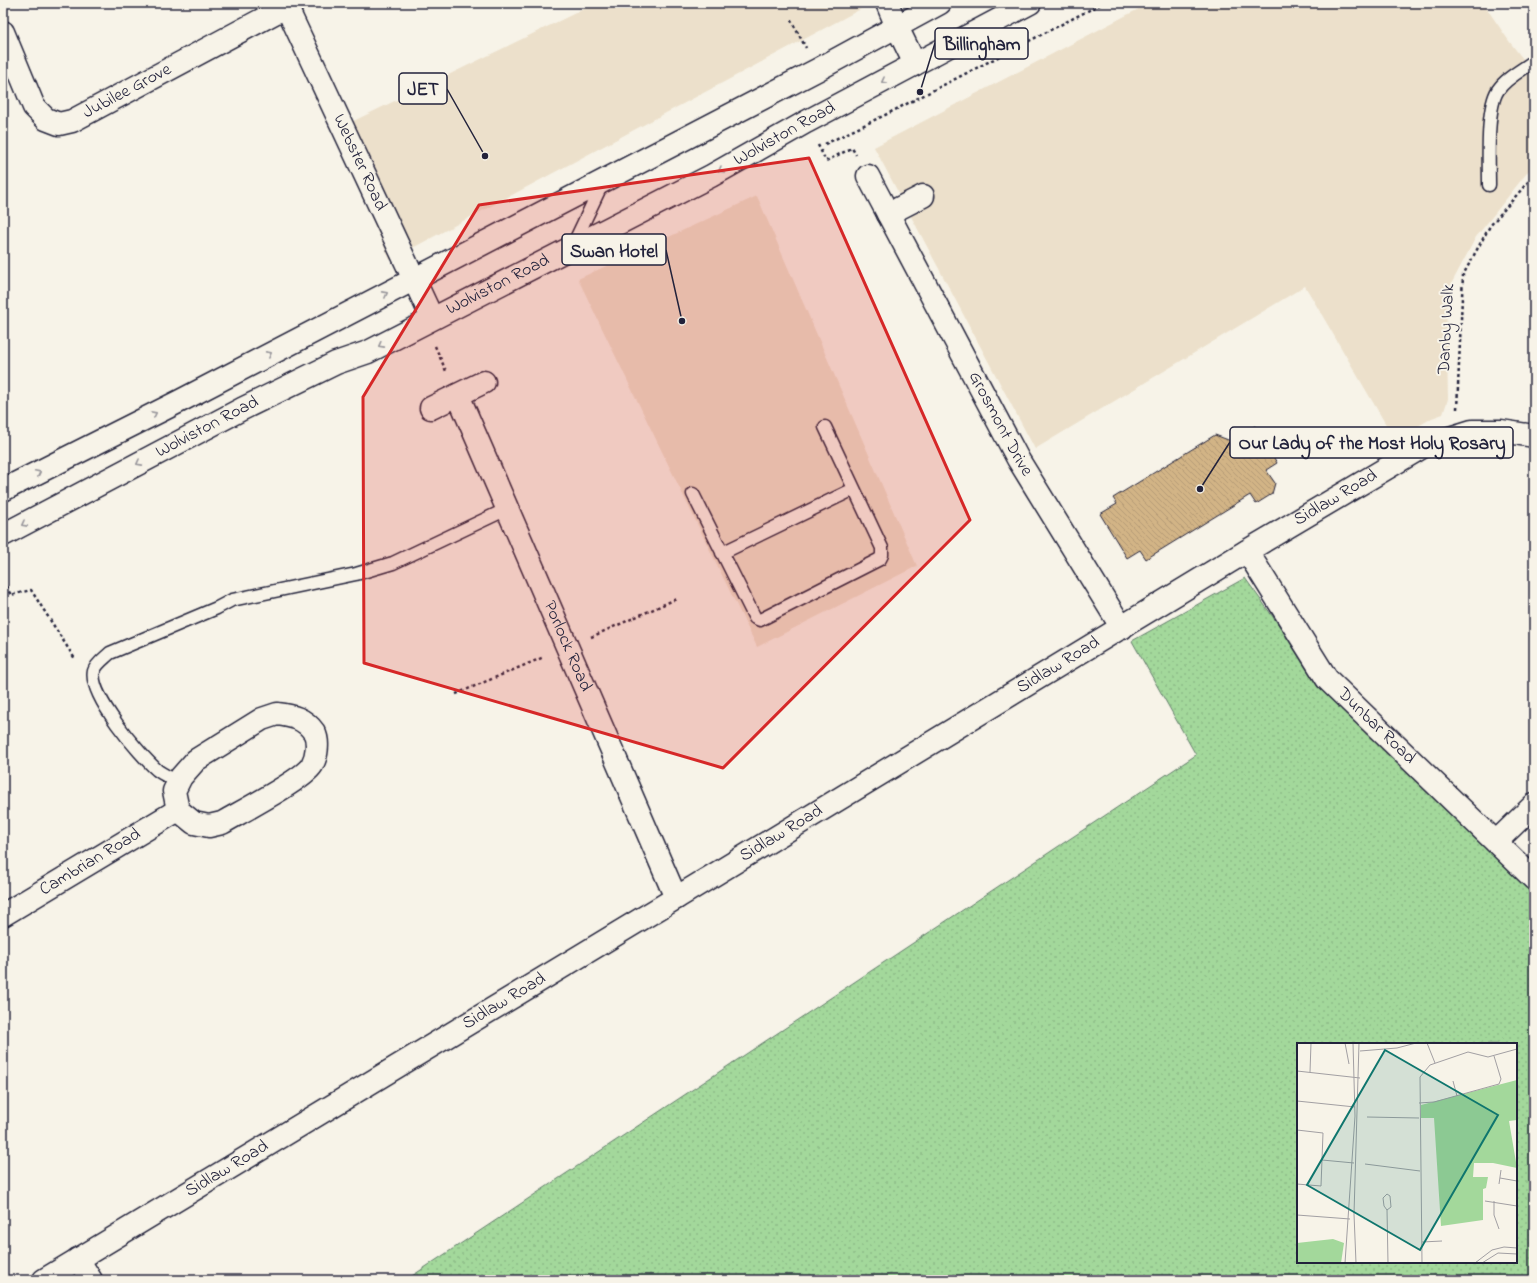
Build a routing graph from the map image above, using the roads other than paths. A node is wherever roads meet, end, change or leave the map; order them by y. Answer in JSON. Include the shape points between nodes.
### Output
{"nodes":[{"id":1,"x":887,"y":3,"type":"edge"},
{"id":2,"x":940,"y":3,"type":"edge"},
{"id":3,"x":1030,"y":3,"type":"edge"},
{"id":4,"x":290,"y":5,"type":"edge"},
{"id":5,"x":898,"y":27,"type":"junction"},
{"id":6,"x":3,"y":32,"type":"edge"},
{"id":7,"x":1534,"y":61,"type":"edge"},
{"id":8,"x":915,"y":64,"type":"junction"},
{"id":9,"x":868,"y":176,"type":"dead end"},
{"id":10,"x":604,"y":181,"type":"junction"},
{"id":11,"x":1489,"y":185,"type":"dead end"},
{"id":12,"x":923,"y":196,"type":"dead end"},
{"id":13,"x":888,"y":214,"type":"junction"},
{"id":14,"x":572,"y":248,"type":"junction"},
{"id":15,"x":413,"y":280,"type":"junction"},
{"id":16,"x":428,"y":320,"type":"junction"},
{"id":17,"x":484,"y":382,"type":"dead end"},
{"id":18,"x":458,"y":395,"type":"junction"},
{"id":19,"x":431,"y":408,"type":"dead end"},
{"id":20,"x":824,"y":427,"type":"dead end"},
{"id":21,"x":1534,"y":436,"type":"edge"},
{"id":22,"x":3,"y":490,"type":"edge"},
{"id":23,"x":854,"y":490,"type":"junction"},
{"id":24,"x":693,"y":494,"type":"dead end"},
{"id":25,"x":507,"y":509,"type":"junction"},
{"id":26,"x":3,"y":535,"type":"edge"},
{"id":27,"x":1247,"y":551,"type":"junction"},
{"id":28,"x":722,"y":553,"type":"junction"},
{"id":29,"x":1122,"y":628,"type":"junction"},
{"id":30,"x":178,"y":782,"type":"junction"},
{"id":31,"x":1534,"y":805,"type":"edge"},
{"id":32,"x":178,"y":810,"type":"junction"},
{"id":33,"x":1496,"y":842,"type":"junction"},
{"id":34,"x":1534,"y":879,"type":"edge"},
{"id":35,"x":676,"y":898,"type":"junction"},
{"id":36,"x":3,"y":915,"type":"edge"},
{"id":37,"x":78,"y":1259,"type":"junction"},
{"id":38,"x":44,"y":1280,"type":"edge"},
{"id":39,"x":91,"y":1280,"type":"edge"}],
"edges":[{"from":1,"to":5,"type":"street"},
{"from":2,"to":5,"type":"street","name":"Wolviston Road"},
{"from":3,"to":8,"type":"street","name":"Wolviston Road"},
{"from":4,"to":6,"type":"street","name":"Jubilee Grove","via":[[72,121],[59,124],[46,119],[34,107]]},
{"from":4,"to":15,"type":"street","name":"Webster Road"},
{"from":5,"to":8,"type":"street"},
{"from":5,"to":10,"type":"street","name":"Wolviston Road"},
{"from":7,"to":11,"type":"lane","via":[[1505,83],[1494,99],[1490,130]]},
{"from":8,"to":14,"type":"street","name":"Wolviston Road","one_way":true,"via":[[711,176]]},
{"from":9,"to":13,"type":"street","name":"Grosmont Drive"},
{"from":10,"to":14,"type":"lane"},
{"from":10,"to":15,"type":"street","name":"Wolviston Road"},
{"from":12,"to":13,"type":"street"},
{"from":13,"to":29,"type":"street","name":"Grosmont Drive","via":[[1018,458]]},
{"from":14,"to":16,"type":"street","name":"Wolviston Road"},
{"from":15,"to":16,"type":"street","name":"Webster Road"},
{"from":22,"to":15,"type":"street","name":"Wolviston Road","one_way":true},
{"from":16,"to":26,"type":"street","name":"Wolviston Road","one_way":true,"via":[[368,352],[336,363],[249,406]]},
{"from":17,"to":18,"type":"street"},
{"from":18,"to":19,"type":"street"},
{"from":18,"to":25,"type":"street","name":"Porlock Road"},
{"from":20,"to":23,"type":"lane"},
{"from":21,"to":27,"type":"street","name":"Sidlaw Road","via":[[1501,431],[1472,432],[1424,446]]},
{"from":23,"to":28,"type":"lane"},
{"from":23,"to":28,"type":"lane","via":[[882,548],[880,559],[760,620],[755,618]]},
{"from":24,"to":28,"type":"lane"},
{"from":25,"to":30,"type":"lane","via":[[393,563],[356,574],[232,600],[110,653],[94,672],[101,700],[139,752],[158,770]]},
{"from":25,"to":35,"type":"street","name":"Porlock Road"},
{"from":27,"to":29,"type":"street","name":"Sidlaw Road"},
{"from":27,"to":33,"type":"street","name":"Dunbar Road","via":[[1327,678]]},
{"from":29,"to":35,"type":"street","name":"Sidlaw Road"},
{"from":30,"to":32,"type":"street","via":[[174,791]]},
{"from":30,"to":32,"type":"street","via":[[196,760],[262,719],[277,714],[292,715],[304,722],[315,734],[318,750],[312,766],[297,779],[222,823],[209,826],[194,823]]},
{"from":31,"to":33,"type":"street"},
{"from":32,"to":36,"type":"street","name":"Cambrian Road"},
{"from":33,"to":34,"type":"street","name":"Dunbar Road"},
{"from":35,"to":37,"type":"street","name":"Sidlaw Road"},
{"from":37,"to":38,"type":"street","name":"Sidlaw Road"},
{"from":37,"to":39,"type":"street"}]}
